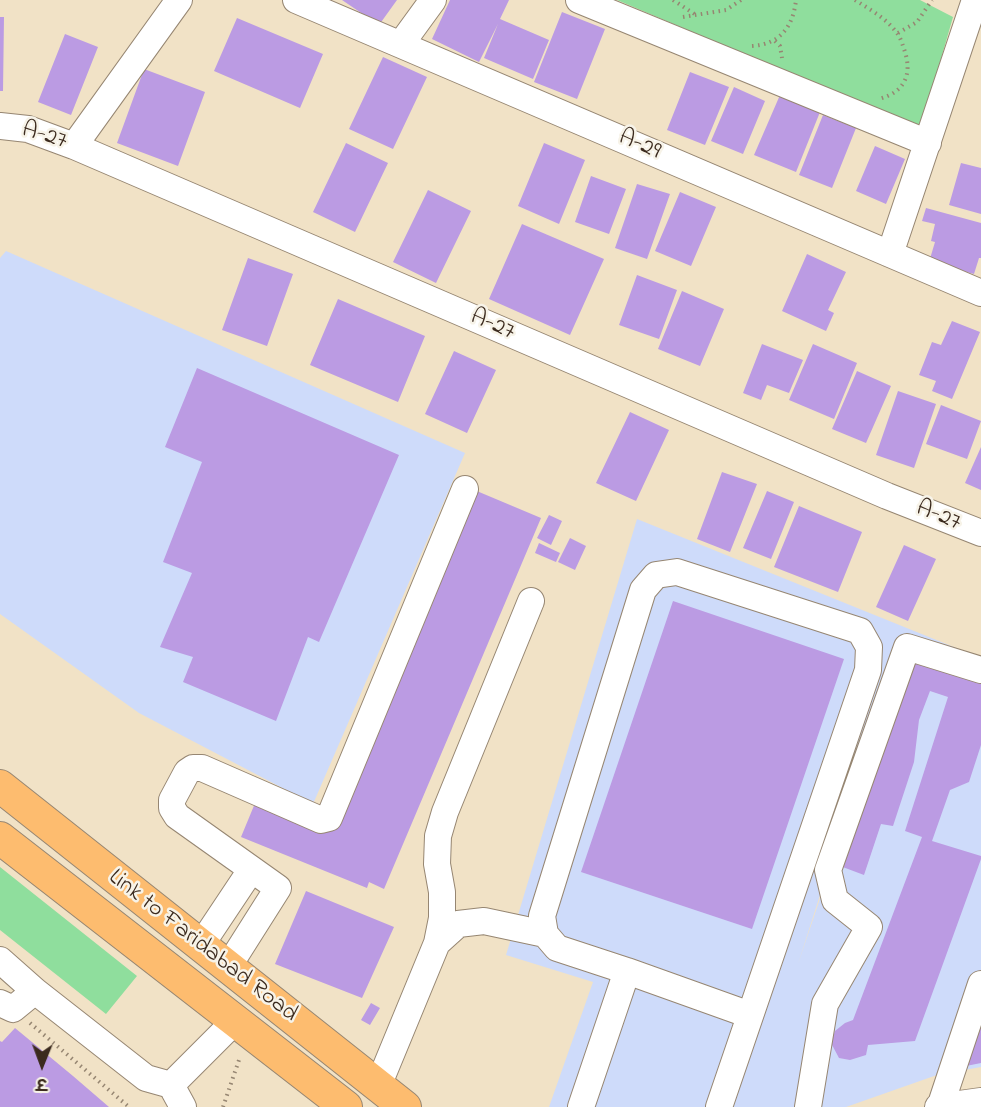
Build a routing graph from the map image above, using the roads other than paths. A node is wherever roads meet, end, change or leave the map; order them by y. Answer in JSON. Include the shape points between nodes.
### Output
{"nodes":[{"id":1,"x":179,"y":0,"type":"edge"},
{"id":2,"x":296,"y":0,"type":"edge"},
{"id":3,"x":433,"y":0,"type":"edge"},
{"id":4,"x":579,"y":0,"type":"edge"},
{"id":5,"x":978,"y":0,"type":"edge"},
{"id":6,"x":401,"y":44,"type":"junction"},
{"id":7,"x":0,"y":126,"type":"edge"},
{"id":8,"x":928,"y":143,"type":"junction"},
{"id":9,"x":74,"y":146,"type":"junction"},
{"id":10,"x":890,"y":254,"type":"junction"},
{"id":11,"x":981,"y":293,"type":"edge"},
{"id":12,"x":465,"y":489,"type":"dead end"},
{"id":13,"x":981,"y":534,"type":"edge"},
{"id":14,"x":531,"y":602,"type":"dead end"},
{"id":15,"x":981,"y":670,"type":"edge"},
{"id":16,"x":0,"y":786,"type":"edge"},
{"id":17,"x":0,"y":838,"type":"edge"},
{"id":18,"x":251,"y":870,"type":"junction"},
{"id":19,"x":545,"y":934,"type":"junction"},
{"id":20,"x":437,"y":943,"type":"junction"},
{"id":21,"x":201,"y":945,"type":"junction"},
{"id":22,"x":0,"y":960,"type":"edge"},
{"id":23,"x":228,"y":967,"type":"junction"},
{"id":24,"x":627,"y":970,"type":"junction"},
{"id":25,"x":981,"y":984,"type":"edge"},
{"id":26,"x":35,"y":990,"type":"junction"},
{"id":27,"x":7,"y":1006,"type":"edge"},
{"id":28,"x":750,"y":1015,"type":"junction"},
{"id":29,"x":242,"y":1026,"type":"junction"},
{"id":30,"x":171,"y":1085,"type":"junction"},
{"id":31,"x":378,"y":1086,"type":"junction"},
{"id":32,"x":981,"y":1101,"type":"edge"},
{"id":33,"x":183,"y":1107,"type":"edge"},
{"id":34,"x":346,"y":1107,"type":"edge"},
{"id":35,"x":405,"y":1107,"type":"edge"},
{"id":36,"x":581,"y":1107,"type":"edge"},
{"id":37,"x":719,"y":1107,"type":"edge"},
{"id":38,"x":808,"y":1107,"type":"edge"},
{"id":39,"x":939,"y":1107,"type":"edge"}],
"edges":[{"from":1,"to":9,"type":"street"},
{"from":2,"to":6,"type":"street","name":"A-29"},
{"from":3,"to":6,"type":"street"},
{"from":4,"to":8,"type":"street"},
{"from":5,"to":8,"type":"street"},
{"from":6,"to":10,"type":"street","name":"A-29"},
{"from":7,"to":9,"type":"street","name":"A-27","via":[[28,129]]},
{"from":8,"to":10,"type":"street"},
{"from":9,"to":13,"type":"street","name":"A-27"},
{"from":10,"to":11,"type":"street","name":"A-29"},
{"from":12,"to":18,"type":"street","via":[[329,818],[321,820],[202,768],[186,772],[172,800],[177,816]]},
{"from":14,"to":20,"type":"street","via":[[444,812],[438,836],[442,918]]},
{"from":15,"to":38,"type":"street","via":[[907,646],[828,870],[835,900],[869,927],[825,1004]]},
{"from":16,"to":21,"type":"main road","name":"Link to Faridabad Road"},
{"from":17,"to":29,"type":"main road","name":"Link to Faridabad Road"},
{"from":18,"to":21,"type":"street"},
{"from":18,"to":23,"type":"street","via":[[278,888]]},
{"from":19,"to":20,"type":"street","via":[[484,921],[458,924]]},
{"from":19,"to":24,"type":"street","via":[[557,948]]},
{"from":19,"to":28,"type":"street","via":[[542,916],[549,893],[643,590],[656,575],[677,572],[860,631],[869,647],[868,670]]},
{"from":20,"to":31,"type":"street"},
{"from":21,"to":23,"type":"main road","name":"Link to Faridabad Road"},
{"from":22,"to":26,"type":"street"},
{"from":23,"to":31,"type":"main road","name":"Link to Faridabad Road"},
{"from":24,"to":28,"type":"street"},
{"from":24,"to":36,"type":"street"},
{"from":25,"to":39,"type":"street"},
{"from":26,"to":27,"type":"street"},
{"from":26,"to":30,"type":"street","via":[[146,1078]]},
{"from":28,"to":37,"type":"street"},
{"from":29,"to":30,"type":"street"},
{"from":29,"to":34,"type":"main road","name":"Link to Faridabad Road"},
{"from":30,"to":33,"type":"street"},
{"from":31,"to":35,"type":"main road","name":"Link to Faridabad Road"},
{"from":32,"to":39,"type":"street"}]}
